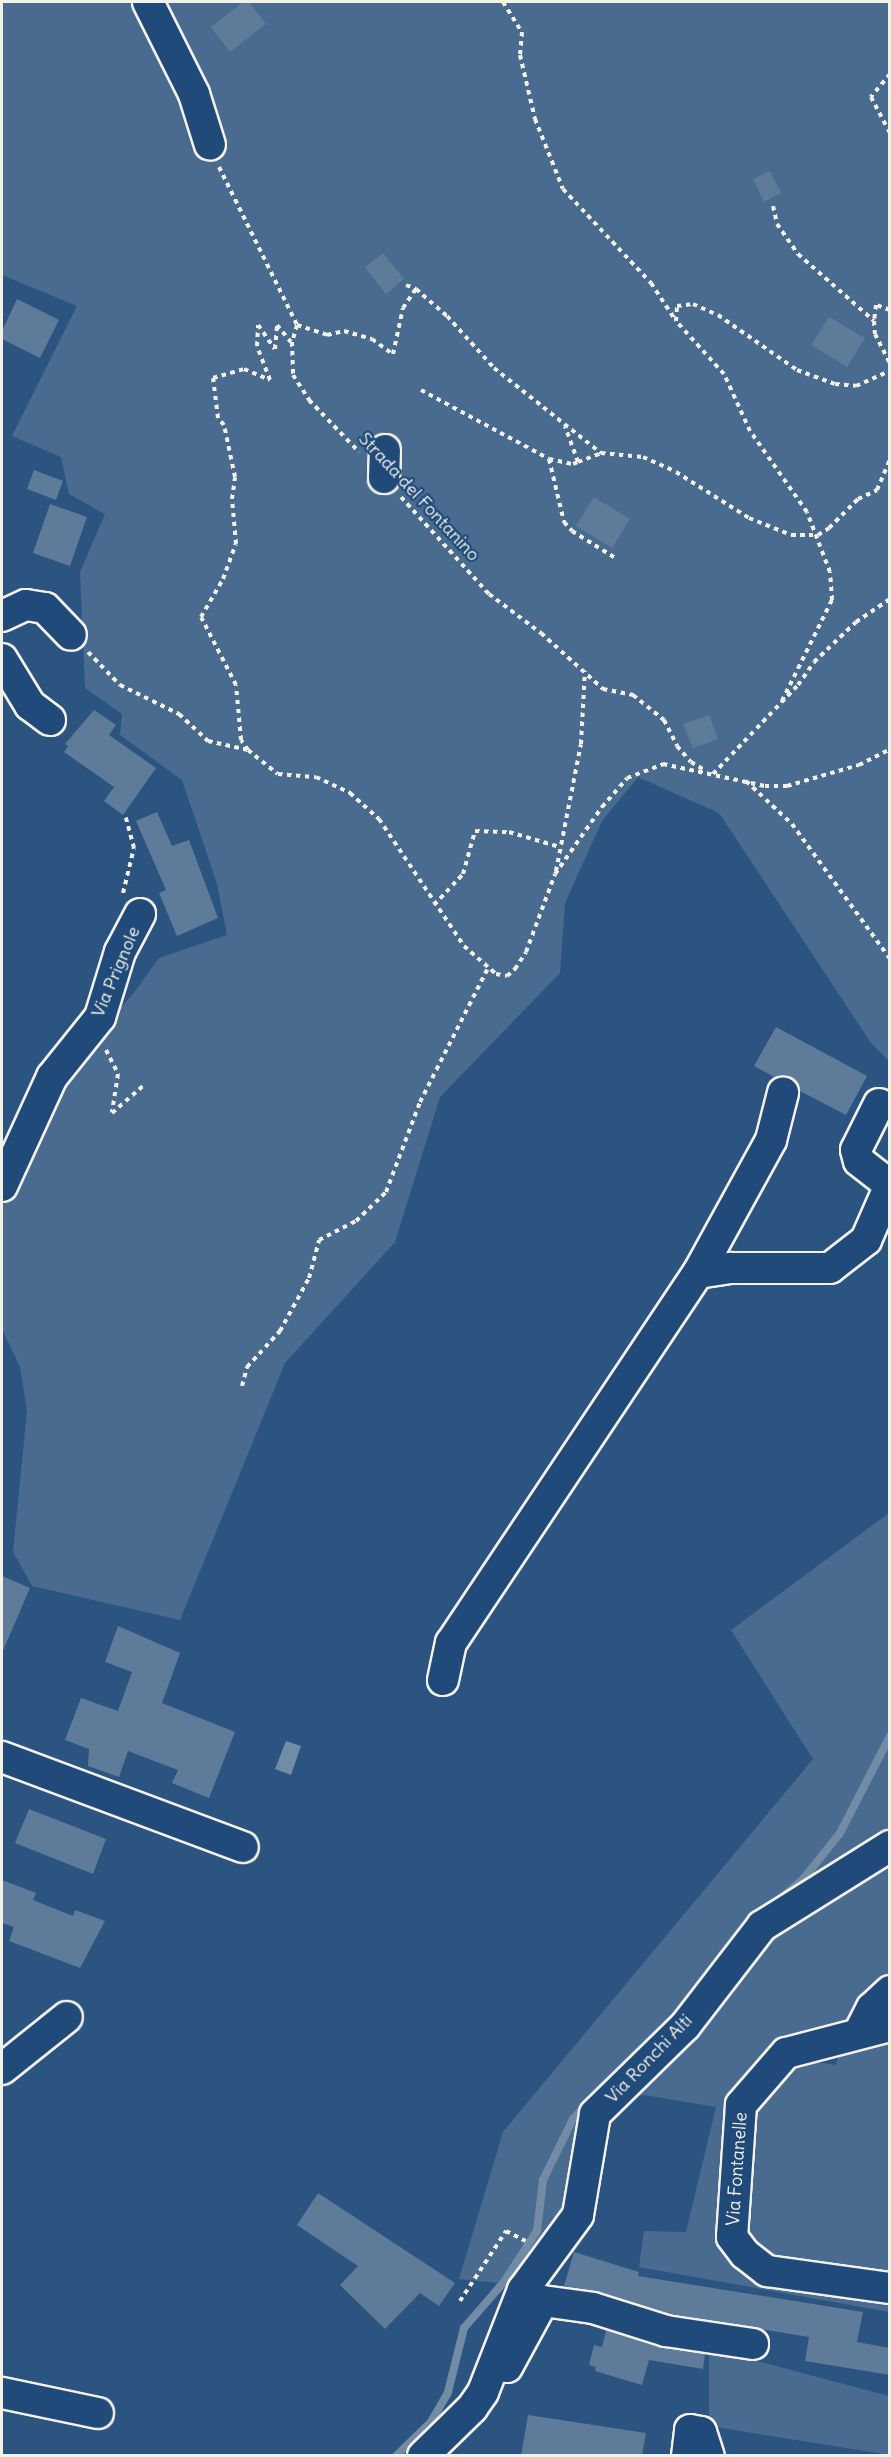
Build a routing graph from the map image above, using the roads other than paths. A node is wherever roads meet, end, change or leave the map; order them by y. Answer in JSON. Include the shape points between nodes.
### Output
{"nodes":[{"id":1,"x":148,"y":2,"type":"edge"},
{"id":2,"x":212,"y":152,"type":"road end"},
{"id":3,"x":14,"y":610,"type":"edge"},
{"id":4,"x":71,"y":634,"type":"road end"},
{"id":5,"x":2,"y":659,"type":"edge"},
{"id":6,"x":50,"y":720,"type":"dead end"},
{"id":7,"x":131,"y":907,"type":"road end"},
{"id":8,"x":783,"y":1093,"type":"dead end"},
{"id":9,"x":879,"y":1104,"type":"dead end"},
{"id":10,"x":890,"y":1185,"type":"edge"},
{"id":11,"x":2,"y":1186,"type":"edge"},
{"id":12,"x":698,"y":1273,"type":"junction"},
{"id":13,"x":443,"y":1680,"type":"dead end"},
{"id":14,"x":2,"y":1757,"type":"edge"},
{"id":15,"x":243,"y":1846,"type":"dead end"},
{"id":16,"x":890,"y":1846,"type":"edge"},
{"id":17,"x":890,"y":1990,"type":"edge"},
{"id":18,"x":67,"y":2017,"type":"dead end"},
{"id":19,"x":890,"y":2026,"type":"edge"},
{"id":20,"x":859,"y":2033,"type":"junction"},
{"id":21,"x":2,"y":2069,"type":"edge"},
{"id":22,"x":566,"y":2256,"type":"dead end"},
{"id":23,"x":890,"y":2288,"type":"edge"},
{"id":24,"x":543,"y":2301,"type":"junction"},
{"id":25,"x":753,"y":2344,"type":"dead end"},
{"id":26,"x":483,"y":2392,"type":"junction"},
{"id":27,"x":2,"y":2393,"type":"edge"},
{"id":28,"x":98,"y":2413,"type":"dead end"},
{"id":29,"x":423,"y":2456,"type":"edge"},
{"id":30,"x":687,"y":2456,"type":"edge"},
{"id":31,"x":709,"y":2456,"type":"edge"}],
"edges":[{"from":1,"to":2,"type":"street","via":[[194,94]]},
{"from":3,"to":4,"type":"street","via":[[45,608]]},
{"from":5,"to":6,"type":"street","via":[[30,705]]},
{"from":7,"to":11,"type":"street","name":"Via Prignole","via":[[100,1017],[52,1077]]},
{"from":8,"to":12,"type":"street","via":[[771,1140]]},
{"from":9,"to":10,"type":"street","via":[[856,1150],[859,1161]]},
{"from":10,"to":12,"type":"street","via":[[866,1240],[831,1268],[731,1268]]},
{"from":12,"to":13,"type":"street","via":[[451,1643]]},
{"from":14,"to":15,"type":"street"},
{"from":16,"to":26,"type":"street","name":"Via Ronchi Alti","via":[[762,1926],[684,2026],[595,2114],[578,2215],[523,2290]]},
{"from":17,"to":20,"type":"street","via":[[872,2007]]},
{"from":18,"to":21,"type":"street"},
{"from":19,"to":20,"type":"street","name":"Via Fontanelle"},
{"from":20,"to":23,"type":"street","name":"Via Fontanelle","via":[[786,2053],[741,2104],[732,2237],[766,2271]]},
{"from":22,"to":24,"type":"street"},
{"from":24,"to":25,"type":"street","via":[[592,2308],[666,2331]]},
{"from":24,"to":26,"type":"street","via":[[499,2382]]},
{"from":26,"to":29,"type":"street","name":"Via Ronchi Alti"},
{"from":27,"to":28,"type":"street"},
{"from":30,"to":31,"type":"street","via":[[690,2430],[701,2432]]}]}
